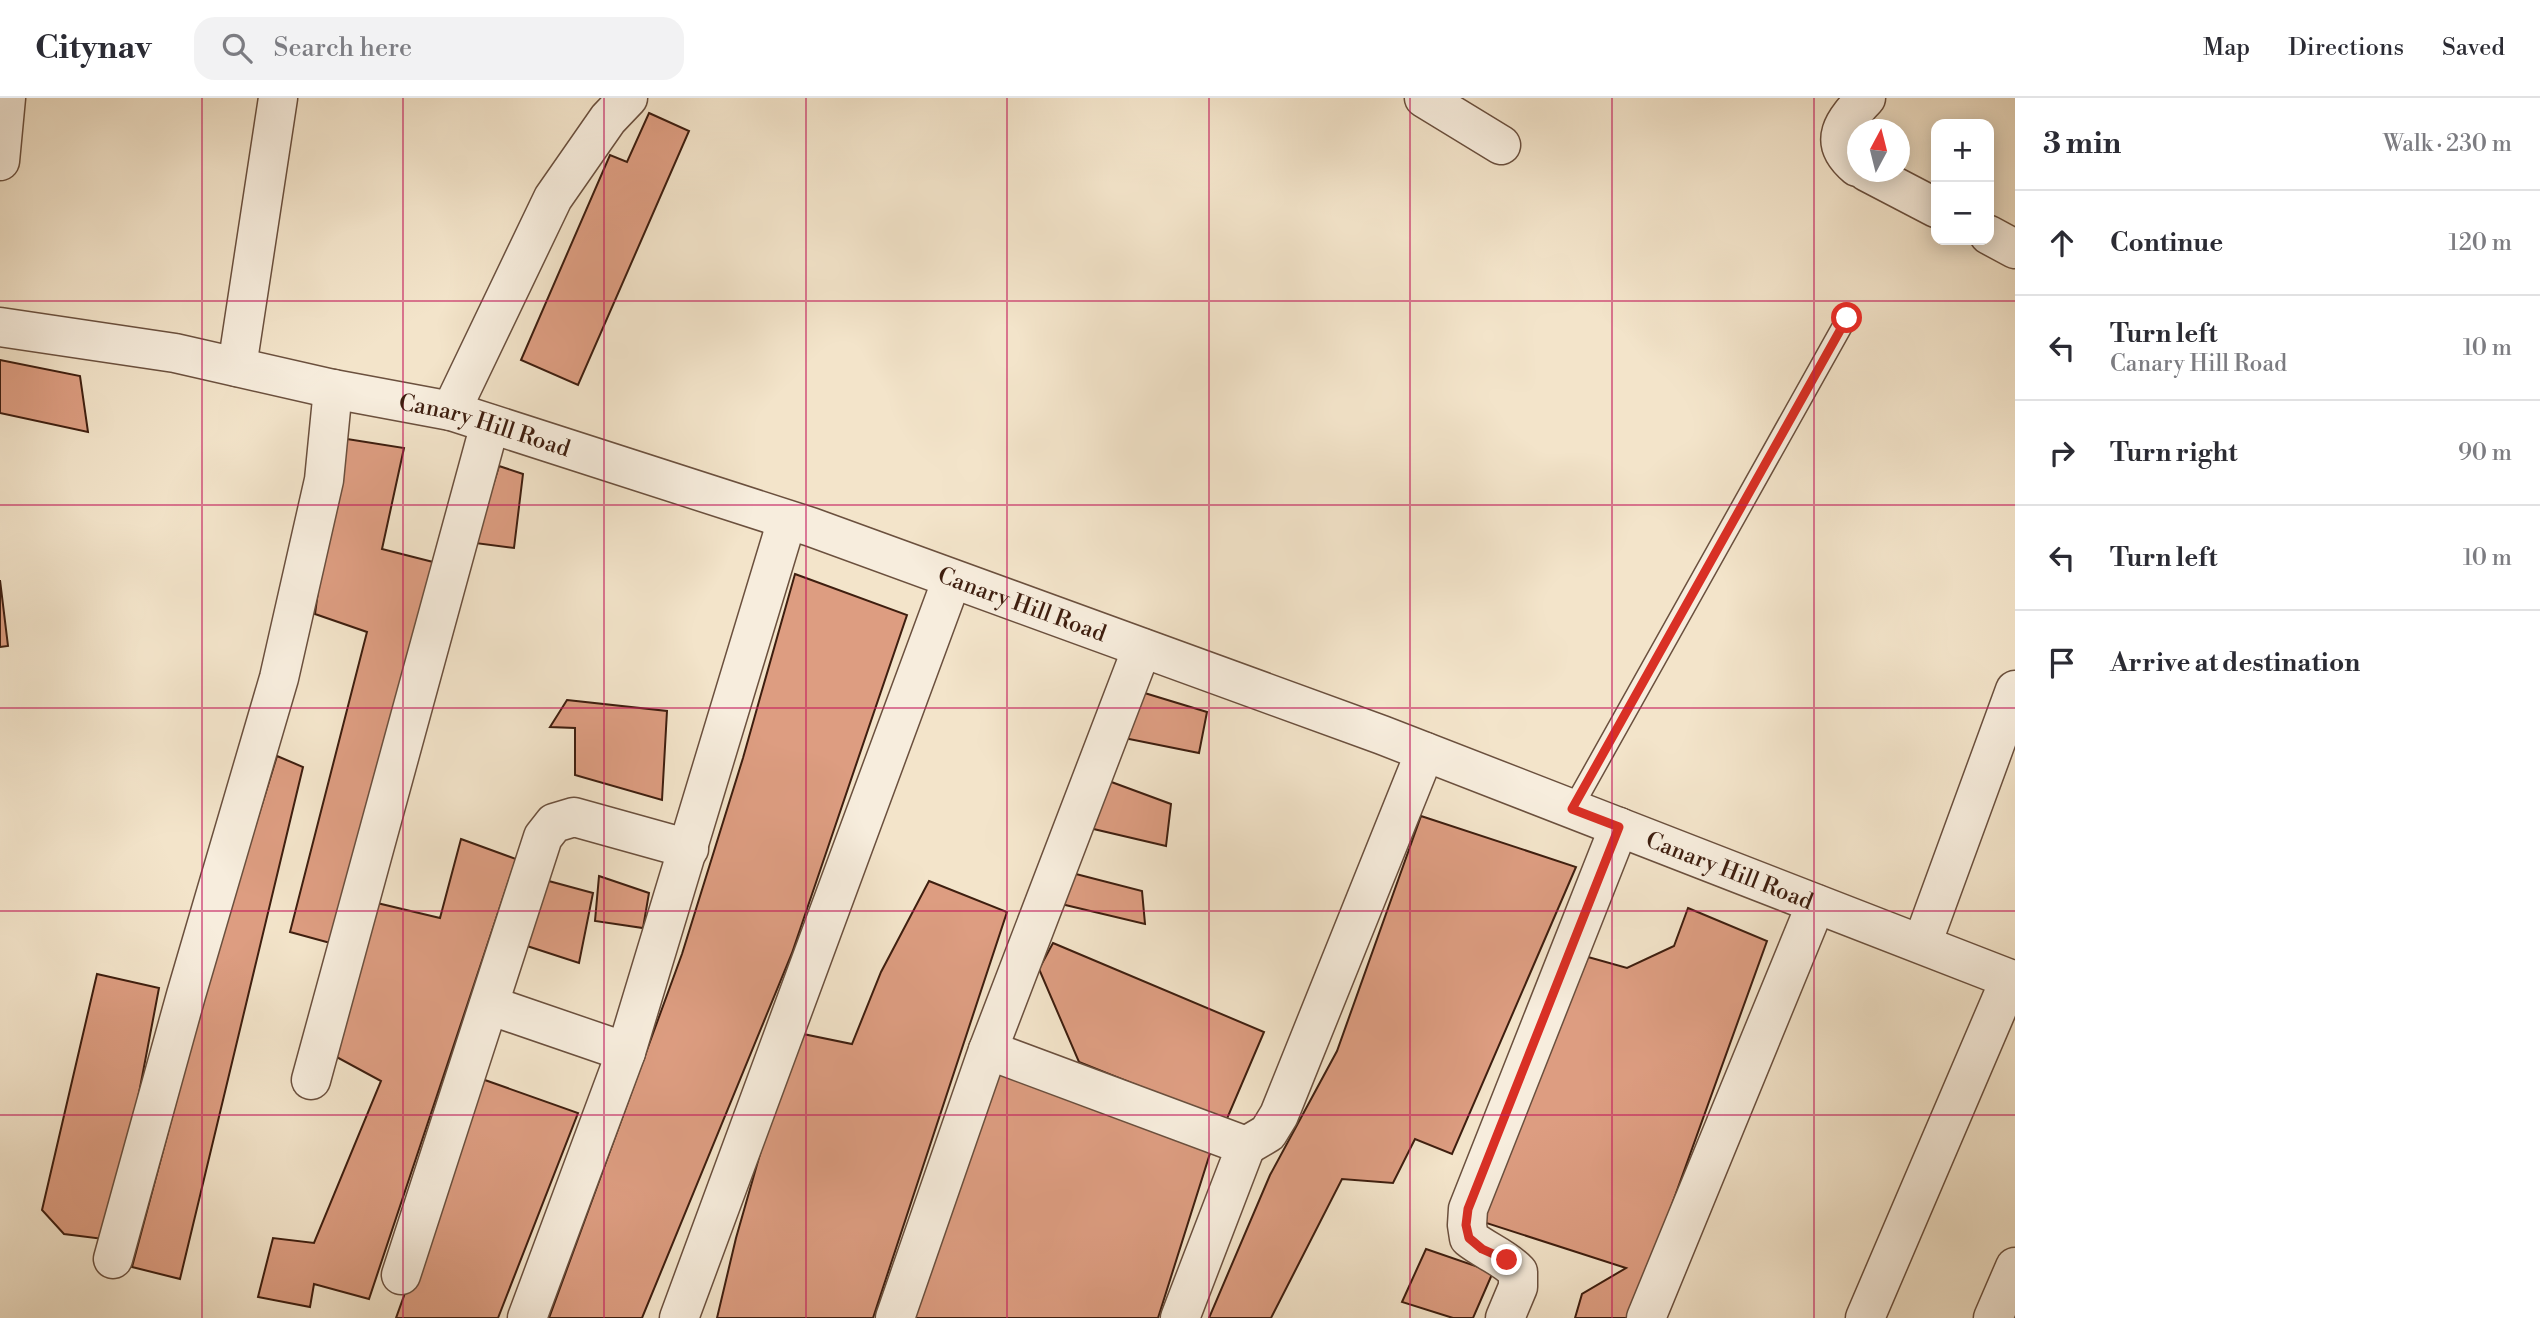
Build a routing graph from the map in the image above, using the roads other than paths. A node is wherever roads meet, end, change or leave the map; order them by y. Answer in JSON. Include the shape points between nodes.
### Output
{"nodes":[{"id":1,"x":6,"y":98,"type":"edge"},
{"id":2,"x":278,"y":98,"type":"edge"},
{"id":3,"x":628,"y":98,"type":"edge"},
{"id":4,"x":1424,"y":98,"type":"edge"},
{"id":5,"x":1866,"y":98,"type":"edge"},
{"id":6,"x":1501,"y":145,"type":"dead end"},
{"id":7,"x":1847,"y":156,"type":"edge"},
{"id":8,"x":0,"y":161,"type":"edge"},
{"id":9,"x":1886,"y":182,"type":"edge"},
{"id":10,"x":1931,"y":205,"type":"edge"},
{"id":11,"x":1847,"y":318,"type":"dead end"},
{"id":12,"x":0,"y":327,"type":"edge"},
{"id":13,"x":237,"y":367,"type":"junction"},
{"id":14,"x":333,"y":389,"type":"junction"},
{"id":15,"x":451,"y":411,"type":"junction"},
{"id":16,"x":490,"y":424,"type":"junction"},
{"id":17,"x":787,"y":520,"type":"junction"},
{"id":18,"x":952,"y":579,"type":"junction"},
{"id":19,"x":1142,"y":648,"type":"junction"},
{"id":20,"x":2015,"y":690,"type":"edge"},
{"id":21,"x":1425,"y":752,"type":"junction"},
{"id":22,"x":1572,"y":809,"type":"junction"},
{"id":23,"x":1619,"y":827,"type":"junction"},
{"id":24,"x":689,"y":849,"type":"junction"},
{"id":25,"x":1815,"y":904,"type":"junction"},
{"id":26,"x":1922,"y":944,"type":"junction"},
{"id":27,"x":2013,"y":980,"type":"edge"},
{"id":28,"x":489,"y":1005,"type":"junction"},
{"id":29,"x":988,"y":1050,"type":"junction"},
{"id":30,"x":626,"y":1052,"type":"junction"},
{"id":31,"x":311,"y":1080,"type":"dead end"},
{"id":32,"x":1246,"y":1146,"type":"junction"},
{"id":33,"x":113,"y":1259,"type":"dead end"},
{"id":34,"x":2015,"y":1267,"type":"edge"},
{"id":35,"x":401,"y":1275,"type":"dead end"},
{"id":36,"x":527,"y":1318,"type":"edge"},
{"id":37,"x":679,"y":1318,"type":"edge"},
{"id":38,"x":895,"y":1318,"type":"edge"},
{"id":39,"x":1180,"y":1318,"type":"edge"},
{"id":40,"x":1505,"y":1318,"type":"edge"},
{"id":41,"x":1646,"y":1318,"type":"edge"},
{"id":42,"x":1865,"y":1318,"type":"edge"},
{"id":43,"x":1993,"y":1318,"type":"edge"}],
"edges":[{"from":1,"to":8,"type":"street"},
{"from":2,"to":13,"type":"street"},
{"from":3,"to":15,"type":"street","via":[[553,198]]},
{"from":4,"to":6,"type":"street"},
{"from":5,"to":7,"type":"street","via":[[1840,131]]},
{"from":9,"to":10,"type":"street"},
{"from":11,"to":22,"type":"lane"},
{"from":12,"to":13,"type":"street","name":"Canary Hill Road"},
{"from":13,"to":14,"type":"street","name":"Canary Hill Road"},
{"from":14,"to":15,"type":"street","name":"Canary Hill Road"},
{"from":14,"to":33,"type":"street","via":[[324,480],[279,678]]},
{"from":15,"to":16,"type":"street","name":"Canary Hill Road"},
{"from":16,"to":17,"type":"street","name":"Canary Hill Road"},
{"from":16,"to":31,"type":"street"},
{"from":17,"to":18,"type":"street","name":"Canary Hill Road"},
{"from":17,"to":24,"type":"street"},
{"from":18,"to":19,"type":"street","name":"Canary Hill Road"},
{"from":18,"to":37,"type":"street"},
{"from":19,"to":21,"type":"street","name":"Canary Hill Road"},
{"from":19,"to":29,"type":"street"},
{"from":20,"to":26,"type":"street"},
{"from":21,"to":22,"type":"street","name":"Canary Hill Road"},
{"from":21,"to":32,"type":"street","via":[[1279,1115],[1268,1133]]},
{"from":22,"to":23,"type":"street","name":"Canary Hill Road"},
{"from":23,"to":25,"type":"street","name":"Canary Hill Road"},
{"from":23,"to":40,"type":"street","via":[[1468,1209],[1469,1238],[1507,1260],[1518,1272],[1518,1287]]},
{"from":24,"to":28,"type":"street","via":[[574,817],[554,822],[543,837]]},
{"from":24,"to":30,"type":"street"},
{"from":25,"to":26,"type":"street","name":"Canary Hill Road"},
{"from":25,"to":41,"type":"street"},
{"from":26,"to":27,"type":"street","name":"Canary Hill Road"},
{"from":27,"to":42,"type":"street"},
{"from":28,"to":30,"type":"street"},
{"from":28,"to":35,"type":"street"},
{"from":29,"to":32,"type":"street"},
{"from":29,"to":38,"type":"street"},
{"from":30,"to":36,"type":"street"},
{"from":32,"to":39,"type":"street"},
{"from":34,"to":43,"type":"street"}]}
